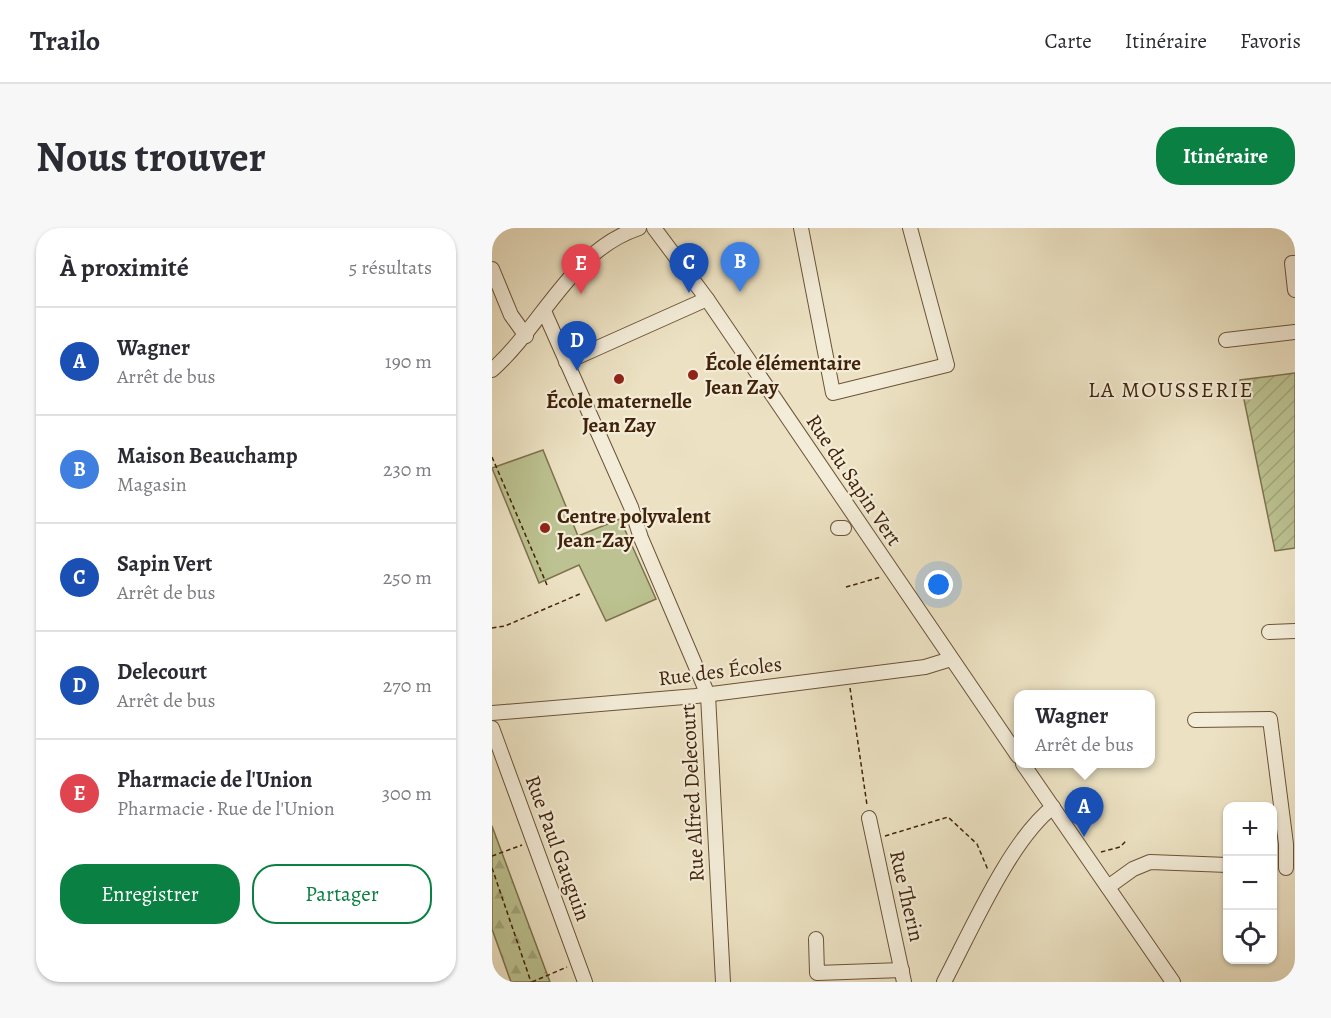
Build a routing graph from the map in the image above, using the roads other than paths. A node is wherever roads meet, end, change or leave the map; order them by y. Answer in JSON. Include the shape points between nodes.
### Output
{"nodes":[{"id":1,"x":639,"y":228,"type":"edge"},
{"id":2,"x":654,"y":228,"type":"edge"},
{"id":3,"x":801,"y":228,"type":"edge"},
{"id":4,"x":910,"y":228,"type":"edge"},
{"id":5,"x":1295,"y":263,"type":"edge"},
{"id":6,"x":492,"y":269,"type":"edge"},
{"id":7,"x":1295,"y":290,"type":"edge"},
{"id":8,"x":707,"y":299,"type":"junction"},
{"id":9,"x":544,"y":311,"type":"junction"},
{"id":10,"x":1295,"y":332,"type":"edge"},
{"id":11,"x":526,"y":336,"type":"junction"},
{"id":12,"x":1226,"y":340,"type":"dead end"},
{"id":13,"x":566,"y":362,"type":"junction"},
{"id":14,"x":492,"y":370,"type":"edge"},
{"id":15,"x":1295,"y":631,"type":"edge"},
{"id":16,"x":1269,"y":632,"type":"dead end"},
{"id":17,"x":951,"y":659,"type":"junction"},
{"id":18,"x":708,"y":695,"type":"junction"},
{"id":19,"x":492,"y":713,"type":"edge"},
{"id":20,"x":1195,"y":720,"type":"dead end"},
{"id":21,"x":492,"y":728,"type":"edge"},
{"id":22,"x":1014,"y":750,"type":"edge"},
{"id":23,"x":1026,"y":768,"type":"edge"},
{"id":24,"x":1053,"y":807,"type":"junction"},
{"id":25,"x":869,"y":818,"type":"road end"},
{"id":26,"x":1223,"y":865,"type":"edge"},
{"id":27,"x":1285,"y":868,"type":"edge"},
{"id":28,"x":1108,"y":887,"type":"junction"},
{"id":29,"x":816,"y":939,"type":"dead end"},
{"id":30,"x":903,"y":976,"type":"edge"},
{"id":31,"x":585,"y":982,"type":"edge"},
{"id":32,"x":723,"y":982,"type":"edge"},
{"id":33,"x":944,"y":982,"type":"edge"},
{"id":34,"x":1173,"y":982,"type":"edge"}],
"edges":[{"from":1,"to":9,"type":"street","via":[[610,240],[591,255]]},
{"from":2,"to":8,"type":"street","name":"Rue du Sapin Vert"},
{"from":3,"to":4,"type":"street","via":[[833,393],[947,365]]},
{"from":5,"to":7,"type":"street"},
{"from":6,"to":11,"type":"street","via":[[511,315]]},
{"from":8,"to":13,"type":"street"},
{"from":8,"to":17,"type":"street","name":"Rue du Sapin Vert"},
{"from":9,"to":11,"type":"street"},
{"from":9,"to":13,"type":"street","name":"Rue Alfred Delecourt"},
{"from":10,"to":12,"type":"street"},
{"from":11,"to":14,"type":"street"},
{"from":13,"to":18,"type":"street","name":"Rue Alfred Delecourt"},
{"from":15,"to":16,"type":"street"},
{"from":17,"to":18,"type":"street","name":"Rue des Écoles","via":[[935,665]]},
{"from":17,"to":22,"type":"street","name":"Rue du Sapin Vert"},
{"from":18,"to":19,"type":"street","name":"Rue des Écoles"},
{"from":18,"to":32,"type":"street","name":"Rue Alfred Delecourt"},
{"from":20,"to":27,"type":"street","via":[[1270,719],[1286,844]]},
{"from":21,"to":31,"type":"street","name":"Rue Paul Gauguin"},
{"from":23,"to":24,"type":"street"},
{"from":24,"to":28,"type":"street"},
{"from":24,"to":33,"type":"street","via":[[1026,835]]},
{"from":25,"to":30,"type":"street","name":"Rue Therin"},
{"from":26,"to":28,"type":"street","via":[[1150,862]]},
{"from":28,"to":34,"type":"street"},
{"from":29,"to":30,"type":"street","via":[[817,974]]}]}
